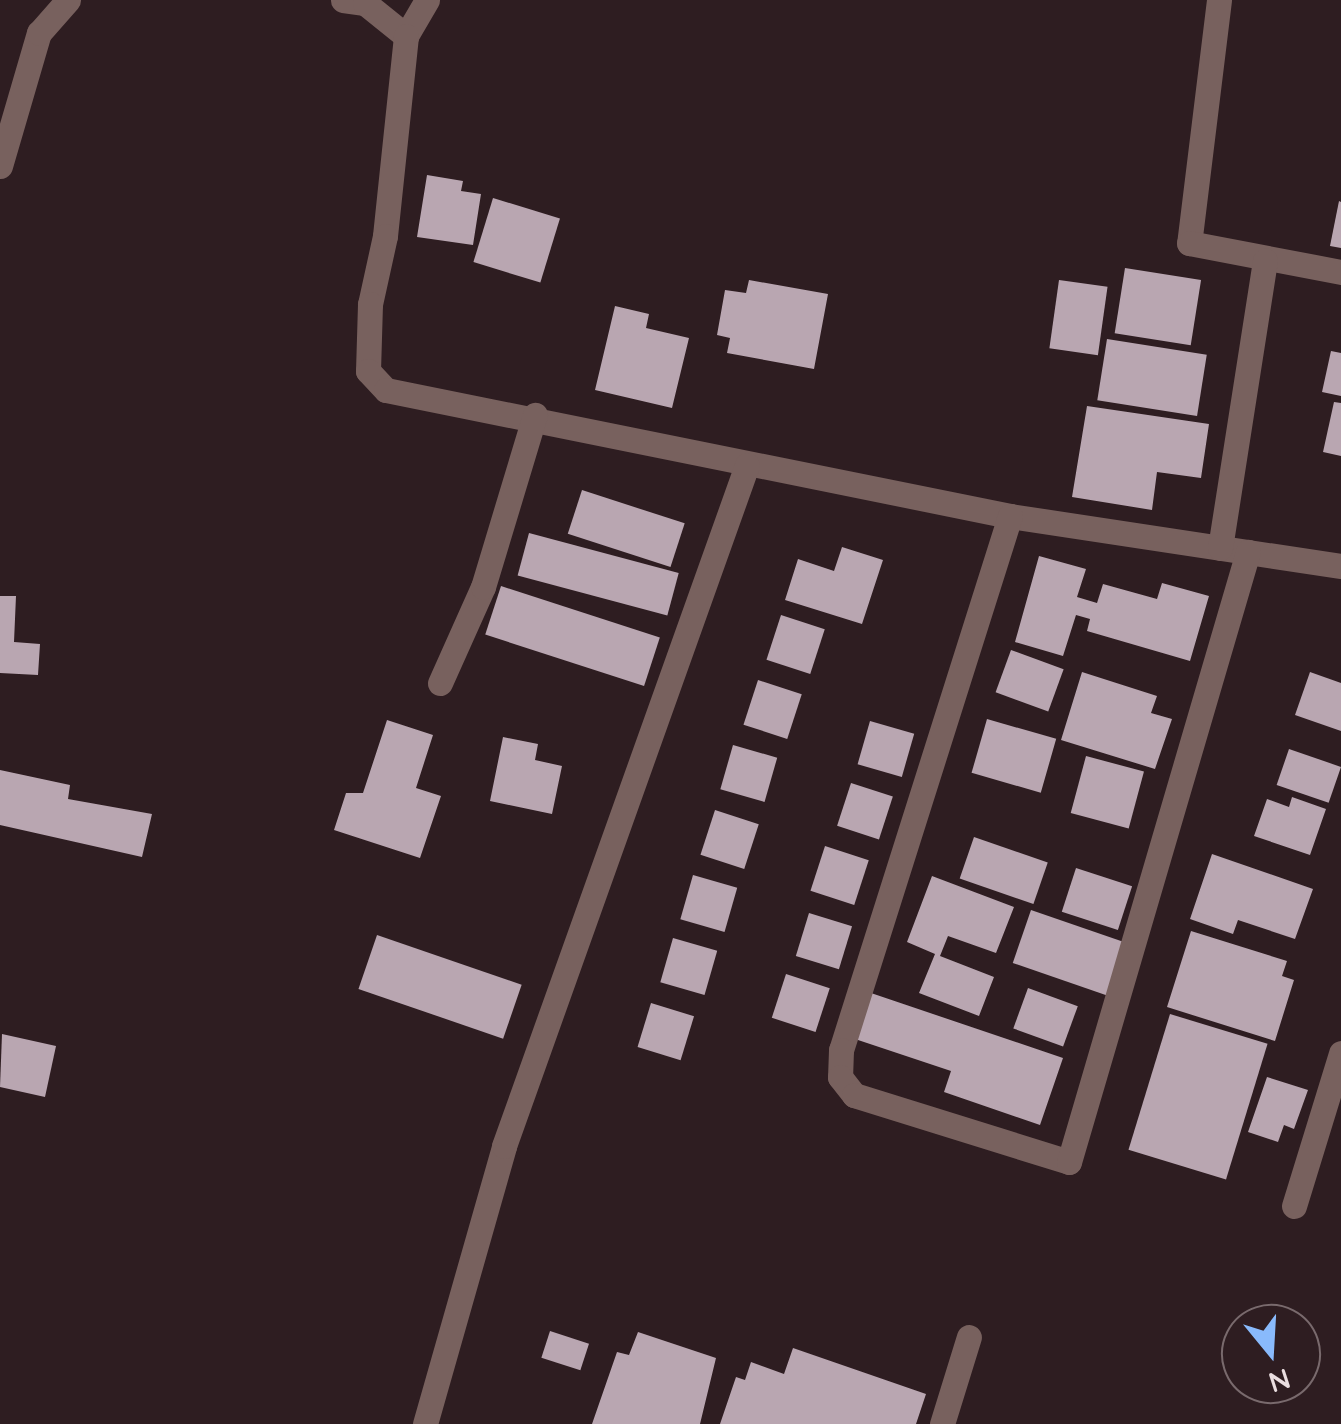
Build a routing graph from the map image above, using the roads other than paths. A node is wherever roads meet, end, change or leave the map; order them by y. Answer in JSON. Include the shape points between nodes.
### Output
{"nodes":[{"id":1,"x":68,"y":0,"type":"edge"},
{"id":2,"x":343,"y":0,"type":"edge"},
{"id":3,"x":427,"y":0,"type":"edge"},
{"id":4,"x":1220,"y":0,"type":"edge"},
{"id":5,"x":406,"y":36,"type":"junction"},
{"id":6,"x":1,"y":157,"type":"edge"},
{"id":7,"x":1264,"y":262,"type":"junction"},
{"id":8,"x":1341,"y":272,"type":"edge"},
{"id":9,"x":535,"y":415,"type":"junction"},
{"id":10,"x":747,"y":465,"type":"junction"},
{"id":11,"x":1010,"y":516,"type":"junction"},
{"id":12,"x":1220,"y":548,"type":"junction"},
{"id":13,"x":1248,"y":552,"type":"junction"},
{"id":14,"x":1341,"y":566,"type":"edge"},
{"id":15,"x":440,"y":683,"type":"dead end"},
{"id":16,"x":1341,"y":1053,"type":"edge"},
{"id":17,"x":1294,"y":1206,"type":"dead end"},
{"id":18,"x":969,"y":1337,"type":"dead end"},
{"id":19,"x":425,"y":1424,"type":"edge"},
{"id":20,"x":942,"y":1424,"type":"edge"}],
"edges":[{"from":1,"to":6,"type":"street","via":[[38,33]]},
{"from":2,"to":5,"type":"street","via":[[366,3]]},
{"from":3,"to":5,"type":"street"},
{"from":4,"to":7,"type":"street","via":[[1186,234],[1189,244]]},
{"from":5,"to":9,"type":"street","via":[[385,236],[370,304],[368,371],[386,390]]},
{"from":7,"to":8,"type":"street"},
{"from":7,"to":12,"type":"street"},
{"from":9,"to":10,"type":"street"},
{"from":9,"to":15,"type":"street","via":[[483,587]]},
{"from":10,"to":11,"type":"street"},
{"from":10,"to":19,"type":"street","via":[[504,1146]]},
{"from":11,"to":12,"type":"street"},
{"from":11,"to":13,"type":"street","via":[[841,1050],[840,1077],[854,1095],[1069,1162]]},
{"from":12,"to":13,"type":"street"},
{"from":13,"to":14,"type":"street"},
{"from":16,"to":17,"type":"street"},
{"from":18,"to":20,"type":"street"}]}
